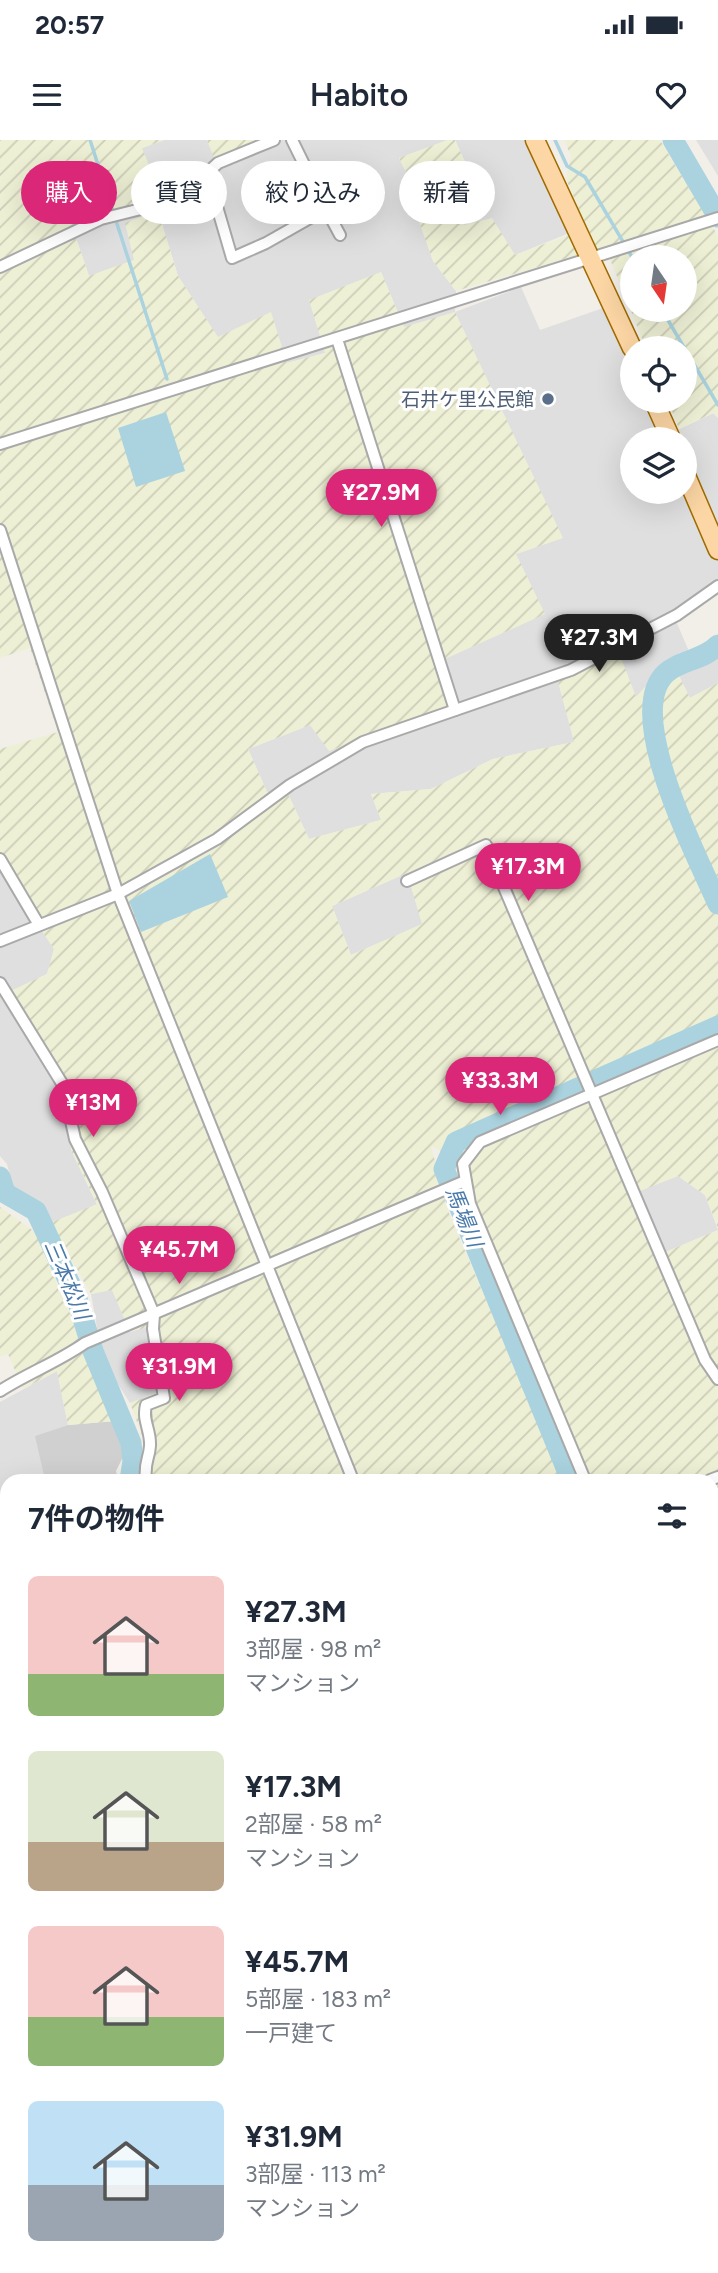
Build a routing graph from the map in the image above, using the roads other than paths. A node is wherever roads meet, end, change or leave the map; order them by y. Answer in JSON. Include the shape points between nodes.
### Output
{"nodes":[{"id":1,"x":274,"y":140,"type":"edge"},
{"id":2,"x":292,"y":140,"type":"edge"},
{"id":3,"x":535,"y":140,"type":"edge"},
{"id":4,"x":223,"y":161,"type":"edge"},
{"id":5,"x":302,"y":161,"type":"edge"},
{"id":6,"x":131,"y":212,"type":"edge"},
{"id":7,"x":718,"y":218,"type":"edge"},
{"id":8,"x":222,"y":224,"type":"edge"},
{"id":9,"x":300,"y":224,"type":"edge"},
{"id":10,"x":334,"y":224,"type":"edge"},
{"id":11,"x":340,"y":235,"type":"dead end"},
{"id":12,"x":591,"y":257,"type":"junction"},
{"id":13,"x":0,"y":267,"type":"edge"},
{"id":14,"x":627,"y":336,"type":"edge"},
{"id":15,"x":337,"y":339,"type":"junction"},
{"id":16,"x":0,"y":444,"type":"edge"},
{"id":17,"x":697,"y":501,"type":"edge"},
{"id":18,"x":0,"y":530,"type":"edge"},
{"id":19,"x":718,"y":550,"type":"edge"},
{"id":20,"x":718,"y":586,"type":"edge"},
{"id":21,"x":455,"y":710,"type":"junction"},
{"id":22,"x":0,"y":859,"type":"edge"},
{"id":23,"x":407,"y":881,"type":"dead end"},
{"id":24,"x":118,"y":894,"type":"junction"},
{"id":25,"x":38,"y":925,"type":"junction"},
{"id":26,"x":0,"y":941,"type":"edge"},
{"id":27,"x":0,"y":983,"type":"edge"},
{"id":28,"x":718,"y":1040,"type":"edge"},
{"id":29,"x":593,"y":1095,"type":"junction"},
{"id":30,"x":465,"y":1181,"type":"junction"},
{"id":31,"x":269,"y":1264,"type":"junction"},
{"id":32,"x":154,"y":1314,"type":"junction"},
{"id":33,"x":718,"y":1379,"type":"edge"},
{"id":34,"x":0,"y":1391,"type":"edge"},
{"id":35,"x":145,"y":1474,"type":"edge"},
{"id":36,"x":351,"y":1474,"type":"edge"},
{"id":37,"x":582,"y":1474,"type":"edge"}],
"edges":[{"from":1,"to":4,"type":"street"},
{"from":2,"to":5,"type":"street"},
{"from":3,"to":12,"type":"main road"},
{"from":6,"to":13,"type":"street","via":[[101,219]]},
{"from":7,"to":12,"type":"street"},
{"from":8,"to":9,"type":"street","via":[[232,258]]},
{"from":10,"to":11,"type":"street"},
{"from":12,"to":14,"type":"main road"},
{"from":12,"to":15,"type":"street"},
{"from":15,"to":16,"type":"street"},
{"from":15,"to":21,"type":"street"},
{"from":17,"to":19,"type":"main road"},
{"from":18,"to":24,"type":"street"},
{"from":20,"to":21,"type":"street","via":[[677,615],[581,665]]},
{"from":21,"to":24,"type":"street","via":[[363,742],[290,785],[217,839]]},
{"from":22,"to":25,"type":"street"},
{"from":23,"to":29,"type":"street","via":[[486,845]]},
{"from":24,"to":25,"type":"street"},
{"from":24,"to":31,"type":"street"},
{"from":25,"to":26,"type":"street"},
{"from":27,"to":32,"type":"street","via":[[63,1085],[75,1139]]},
{"from":28,"to":29,"type":"street"},
{"from":29,"to":30,"type":"street","via":[[480,1142],[463,1164]]},
{"from":29,"to":33,"type":"street","via":[[705,1360]]},
{"from":30,"to":31,"type":"street"},
{"from":30,"to":37,"type":"street","via":[[470,1204]]},
{"from":31,"to":32,"type":"street"},
{"from":31,"to":36,"type":"street"},
{"from":32,"to":34,"type":"street","via":[[85,1343],[57,1363]]},
{"from":32,"to":35,"type":"street","via":[[164,1398],[146,1405],[143,1417],[150,1445]]}]}
